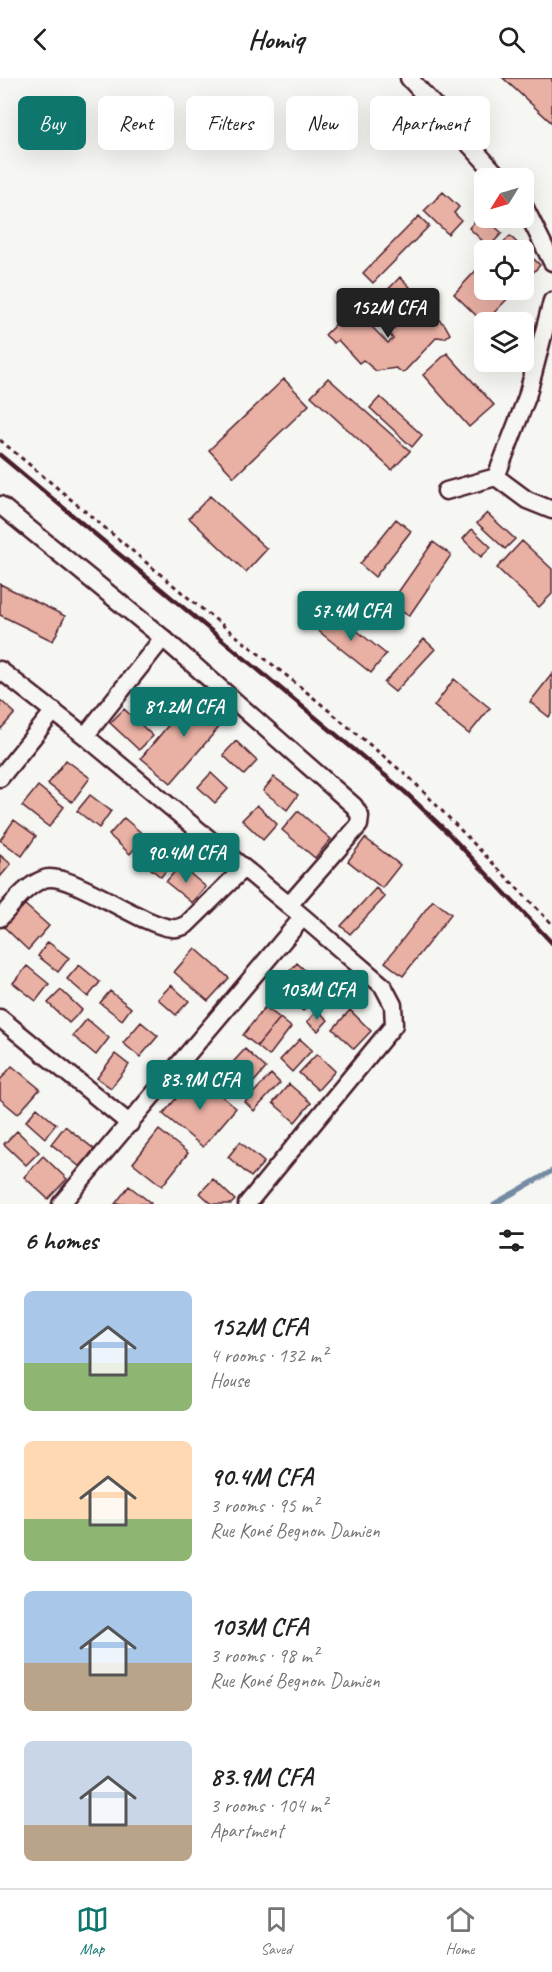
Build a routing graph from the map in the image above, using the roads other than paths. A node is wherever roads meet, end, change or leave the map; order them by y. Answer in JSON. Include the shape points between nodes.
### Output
{"nodes":[{"id":1,"x":409,"y":78,"type":"edge"},
{"id":2,"x":491,"y":168,"type":"edge"},
{"id":3,"x":534,"y":226,"type":"edge"},
{"id":4,"x":552,"y":262,"type":"edge"},
{"id":5,"x":552,"y":302,"type":"edge"},
{"id":6,"x":496,"y":477,"type":"junction"},
{"id":7,"x":446,"y":491,"type":"dead end"},
{"id":8,"x":0,"y":505,"type":"edge"},
{"id":9,"x":552,"y":510,"type":"edge"},
{"id":10,"x":163,"y":638,"type":"junction"},
{"id":11,"x":0,"y":670,"type":"edge"},
{"id":12,"x":54,"y":711,"type":"junction"},
{"id":13,"x":86,"y":736,"type":"junction"},
{"id":14,"x":0,"y":778,"type":"edge"},
{"id":15,"x":244,"y":868,"type":"junction"},
{"id":16,"x":289,"y":905,"type":"junction"},
{"id":17,"x":303,"y":917,"type":"junction"},
{"id":18,"x":0,"y":918,"type":"edge"},
{"id":19,"x":0,"y":1018,"type":"edge"},
{"id":20,"x":130,"y":1124,"type":"junction"},
{"id":21,"x":61,"y":1204,"type":"edge"},
{"id":22,"x":247,"y":1204,"type":"edge"}],
"edges":[{"from":1,"to":2,"type":"street"},
{"from":3,"to":4,"type":"street"},
{"from":5,"to":6,"type":"street","via":[[527,397]]},
{"from":6,"to":7,"type":"street"},
{"from":6,"to":9,"type":"street","via":[[527,500]]},
{"from":8,"to":10,"type":"street"},
{"from":10,"to":13,"type":"street"},
{"from":10,"to":16,"type":"street","via":[[358,811],[359,825]]},
{"from":11,"to":12,"type":"street"},
{"from":12,"to":13,"type":"street"},
{"from":12,"to":14,"type":"street"},
{"from":13,"to":15,"type":"street"},
{"from":15,"to":16,"type":"street"},
{"from":15,"to":18,"type":"street","via":[[186,926],[173,929],[65,881],[47,878],[29,887]]},
{"from":16,"to":17,"type":"street"},
{"from":17,"to":20,"type":"street"},
{"from":17,"to":22,"type":"street","via":[[383,986],[393,1005],[394,1025]]},
{"from":19,"to":20,"type":"street"},
{"from":20,"to":21,"type":"street"}]}
